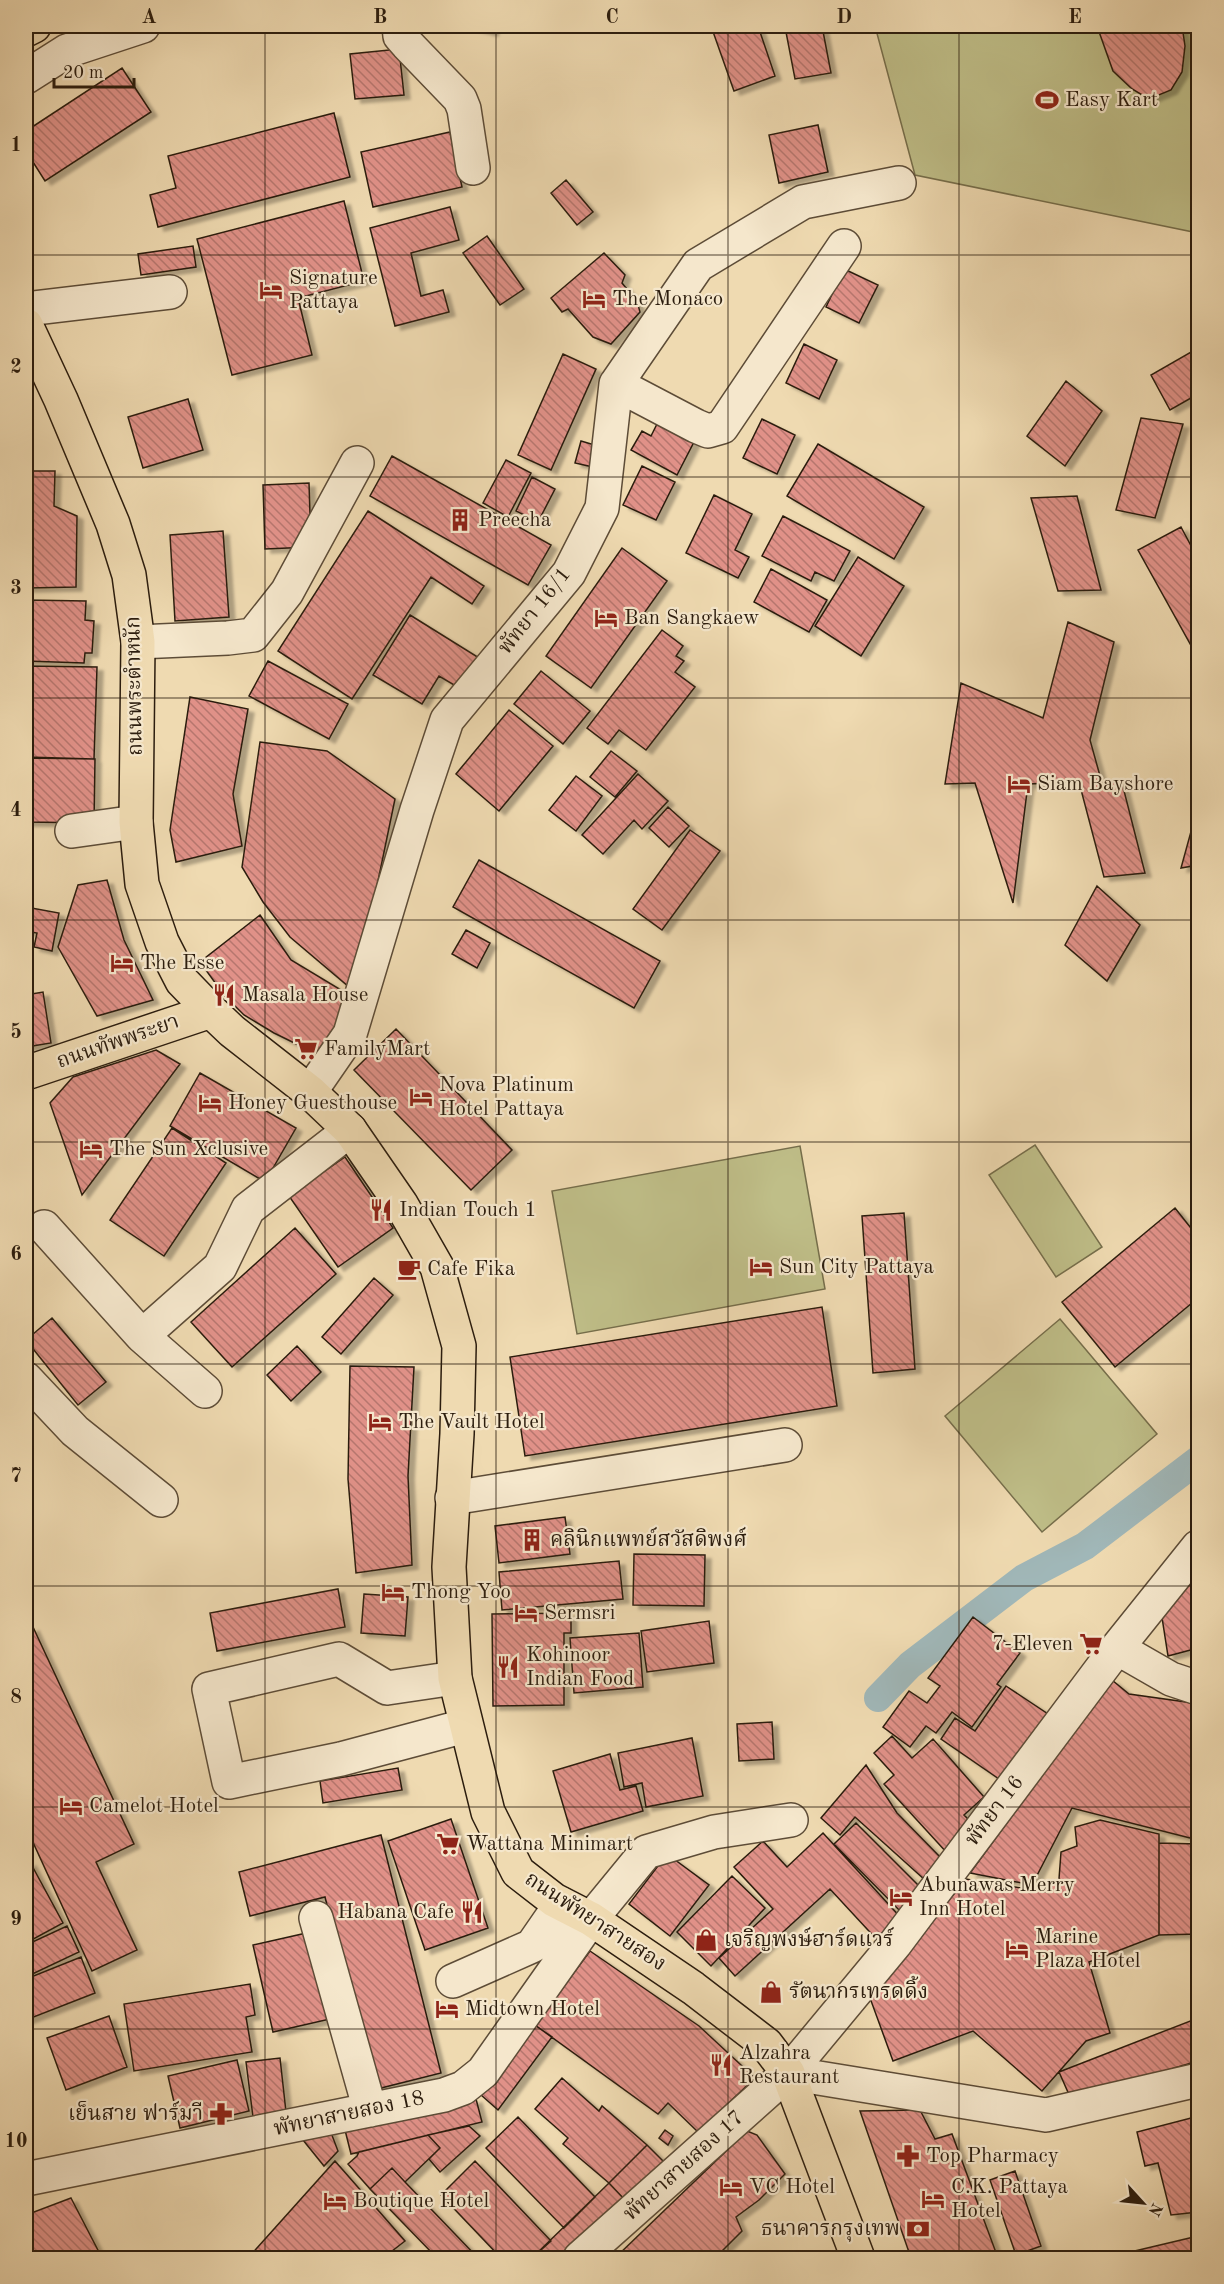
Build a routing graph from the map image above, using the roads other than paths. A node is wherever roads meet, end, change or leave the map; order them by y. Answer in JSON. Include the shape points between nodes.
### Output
{"nodes":[{"id":1,"x":34,"y":26,"type":"edge"},
{"id":2,"x":144,"y":26,"type":"edge"},
{"id":3,"x":399,"y":26,"type":"edge"},
{"id":4,"x":26,"y":30,"type":"edge"},
{"id":5,"x":26,"y":77,"type":"edge"},
{"id":6,"x":473,"y":168,"type":"dead end"},
{"id":7,"x":899,"y":183,"type":"dead end"},
{"id":8,"x":844,"y":246,"type":"dead end"},
{"id":9,"x":170,"y":292,"type":"dead end"},
{"id":10,"x":26,"y":309,"type":"edge"},
{"id":11,"x":26,"y":325,"type":"edge"},
{"id":12,"x":616,"y":384,"type":"junction"},
{"id":13,"x":357,"y":463,"type":"dead end"},
{"id":14,"x":138,"y":642,"type":"junction"},
{"id":15,"x":136,"y":822,"type":"junction"},
{"id":16,"x":72,"y":831,"type":"dead end"},
{"id":17,"x":211,"y":1011,"type":"junction"},
{"id":18,"x":26,"y":1073,"type":"edge"},
{"id":19,"x":310,"y":1092,"type":"junction"},
{"id":20,"x":350,"y":1130,"type":"junction"},
{"id":21,"x":44,"y":1227,"type":"dead end"},
{"id":22,"x":142,"y":1336,"type":"junction"},
{"id":23,"x":26,"y":1379,"type":"edge"},
{"id":24,"x":205,"y":1391,"type":"dead end"},
{"id":25,"x":785,"y":1445,"type":"dead end"},
{"id":26,"x":452,"y":1498,"type":"junction"},
{"id":27,"x":161,"y":1500,"type":"dead end"},
{"id":28,"x":1198,"y":1547,"type":"edge"},
{"id":29,"x":1117,"y":1648,"type":"junction"},
{"id":30,"x":455,"y":1678,"type":"junction"},
{"id":31,"x":1198,"y":1688,"type":"edge"},
{"id":32,"x":465,"y":1726,"type":"junction"},
{"id":33,"x":791,"y":1820,"type":"dead end"},
{"id":34,"x":561,"y":1904,"type":"junction"},
{"id":35,"x":316,"y":1917,"type":"dead end"},
{"id":36,"x":591,"y":1919,"type":"junction"},
{"id":37,"x":453,"y":1981,"type":"dead end"},
{"id":38,"x":788,"y":2073,"type":"junction"},
{"id":39,"x":1198,"y":2080,"type":"edge"},
{"id":40,"x":370,"y":2110,"type":"junction"},
{"id":41,"x":26,"y":2179,"type":"edge"},
{"id":42,"x":580,"y":2259,"type":"edge"},
{"id":43,"x":858,"y":2259,"type":"edge"}],
"edges":[{"from":1,"to":4,"type":"main road"},
{"from":2,"to":5,"type":"street","via":[[67,51]]},
{"from":3,"to":6,"type":"street","via":[[400,36],[460,99]]},
{"from":7,"to":12,"type":"street","name":"พัทยา 16/1","via":[[803,202],[698,266]]},
{"from":8,"to":12,"type":"street","via":[[722,427],[708,431]]},
{"from":9,"to":10,"type":"street"},
{"from":11,"to":14,"type":"main road","name":"ถนนพระตำหนัก","via":[[113,524],[129,575]]},
{"from":12,"to":19,"type":"street","name":"พัทยา 16/1","via":[[602,508],[569,573],[447,720],[350,1034]]},
{"from":13,"to":14,"type":"street","via":[[287,592],[253,635]]},
{"from":14,"to":15,"type":"main road","name":"ถนนพระตำหนัก"},
{"from":15,"to":16,"type":"street"},
{"from":15,"to":17,"type":"main road","name":"ถนนพระตำหนัก","via":[[142,884],[162,942],[182,981]]},
{"from":17,"to":18,"type":"main road","name":"ถนนทัพพระยา"},
{"from":17,"to":19,"type":"main road","name":"ถนนพัทยาสายสอง"},
{"from":19,"to":20,"type":"main road","name":"ถนนพัทยาสายสอง"},
{"from":20,"to":22,"type":"street","via":[[248,1209],[220,1267]]},
{"from":20,"to":26,"type":"main road","name":"ถนนพัทยาสายสอง","via":[[401,1204],[436,1267],[459,1346]]},
{"from":21,"to":22,"type":"street"},
{"from":22,"to":24,"type":"street"},
{"from":23,"to":27,"type":"street","via":[[75,1431]]},
{"from":25,"to":26,"type":"street"},
{"from":26,"to":30,"type":"main road","name":"ถนนพัทยาสายสอง","via":[[449,1567]]},
{"from":28,"to":29,"type":"street","name":"พัทยา 16"},
{"from":29,"to":31,"type":"street","via":[[1171,1679]]},
{"from":29,"to":38,"type":"street","name":"พัทยา 16","via":[[896,1944]]},
{"from":30,"to":32,"type":"main road","name":"ถนนพัทยาสายสอง"},
{"from":30,"to":32,"type":"street","via":[[387,1688],[339,1659],[209,1689],[228,1782],[341,1759]]},
{"from":32,"to":34,"type":"main road","name":"ถนนพัทยาสายสอง","via":[[488,1812],[502,1843],[518,1872]]},
{"from":33,"to":36,"type":"street","name":"พัทยาสายสอง 18","via":[[714,1832],[646,1852]]},
{"from":34,"to":36,"type":"main road","name":"ถนนพัทยาสายสอง"},
{"from":34,"to":37,"type":"street","via":[[532,1946]]},
{"from":35,"to":40,"type":"street"},
{"from":36,"to":38,"type":"main road","name":"ถนนพัทยาสายสอง","via":[[693,1988],[766,2044]]},
{"from":36,"to":40,"type":"street","name":"พัทยาสายสอง 18","via":[[483,2072],[463,2088],[444,2095]]},
{"from":38,"to":39,"type":"street","via":[[1046,2115]]},
{"from":38,"to":42,"type":"street","name":"พัทยาสายสอง 17"},
{"from":38,"to":43,"type":"main road","name":"ถนนพัทยาสายสอง"},
{"from":40,"to":41,"type":"street","name":"พัทยาสายสอง 18"}]}
